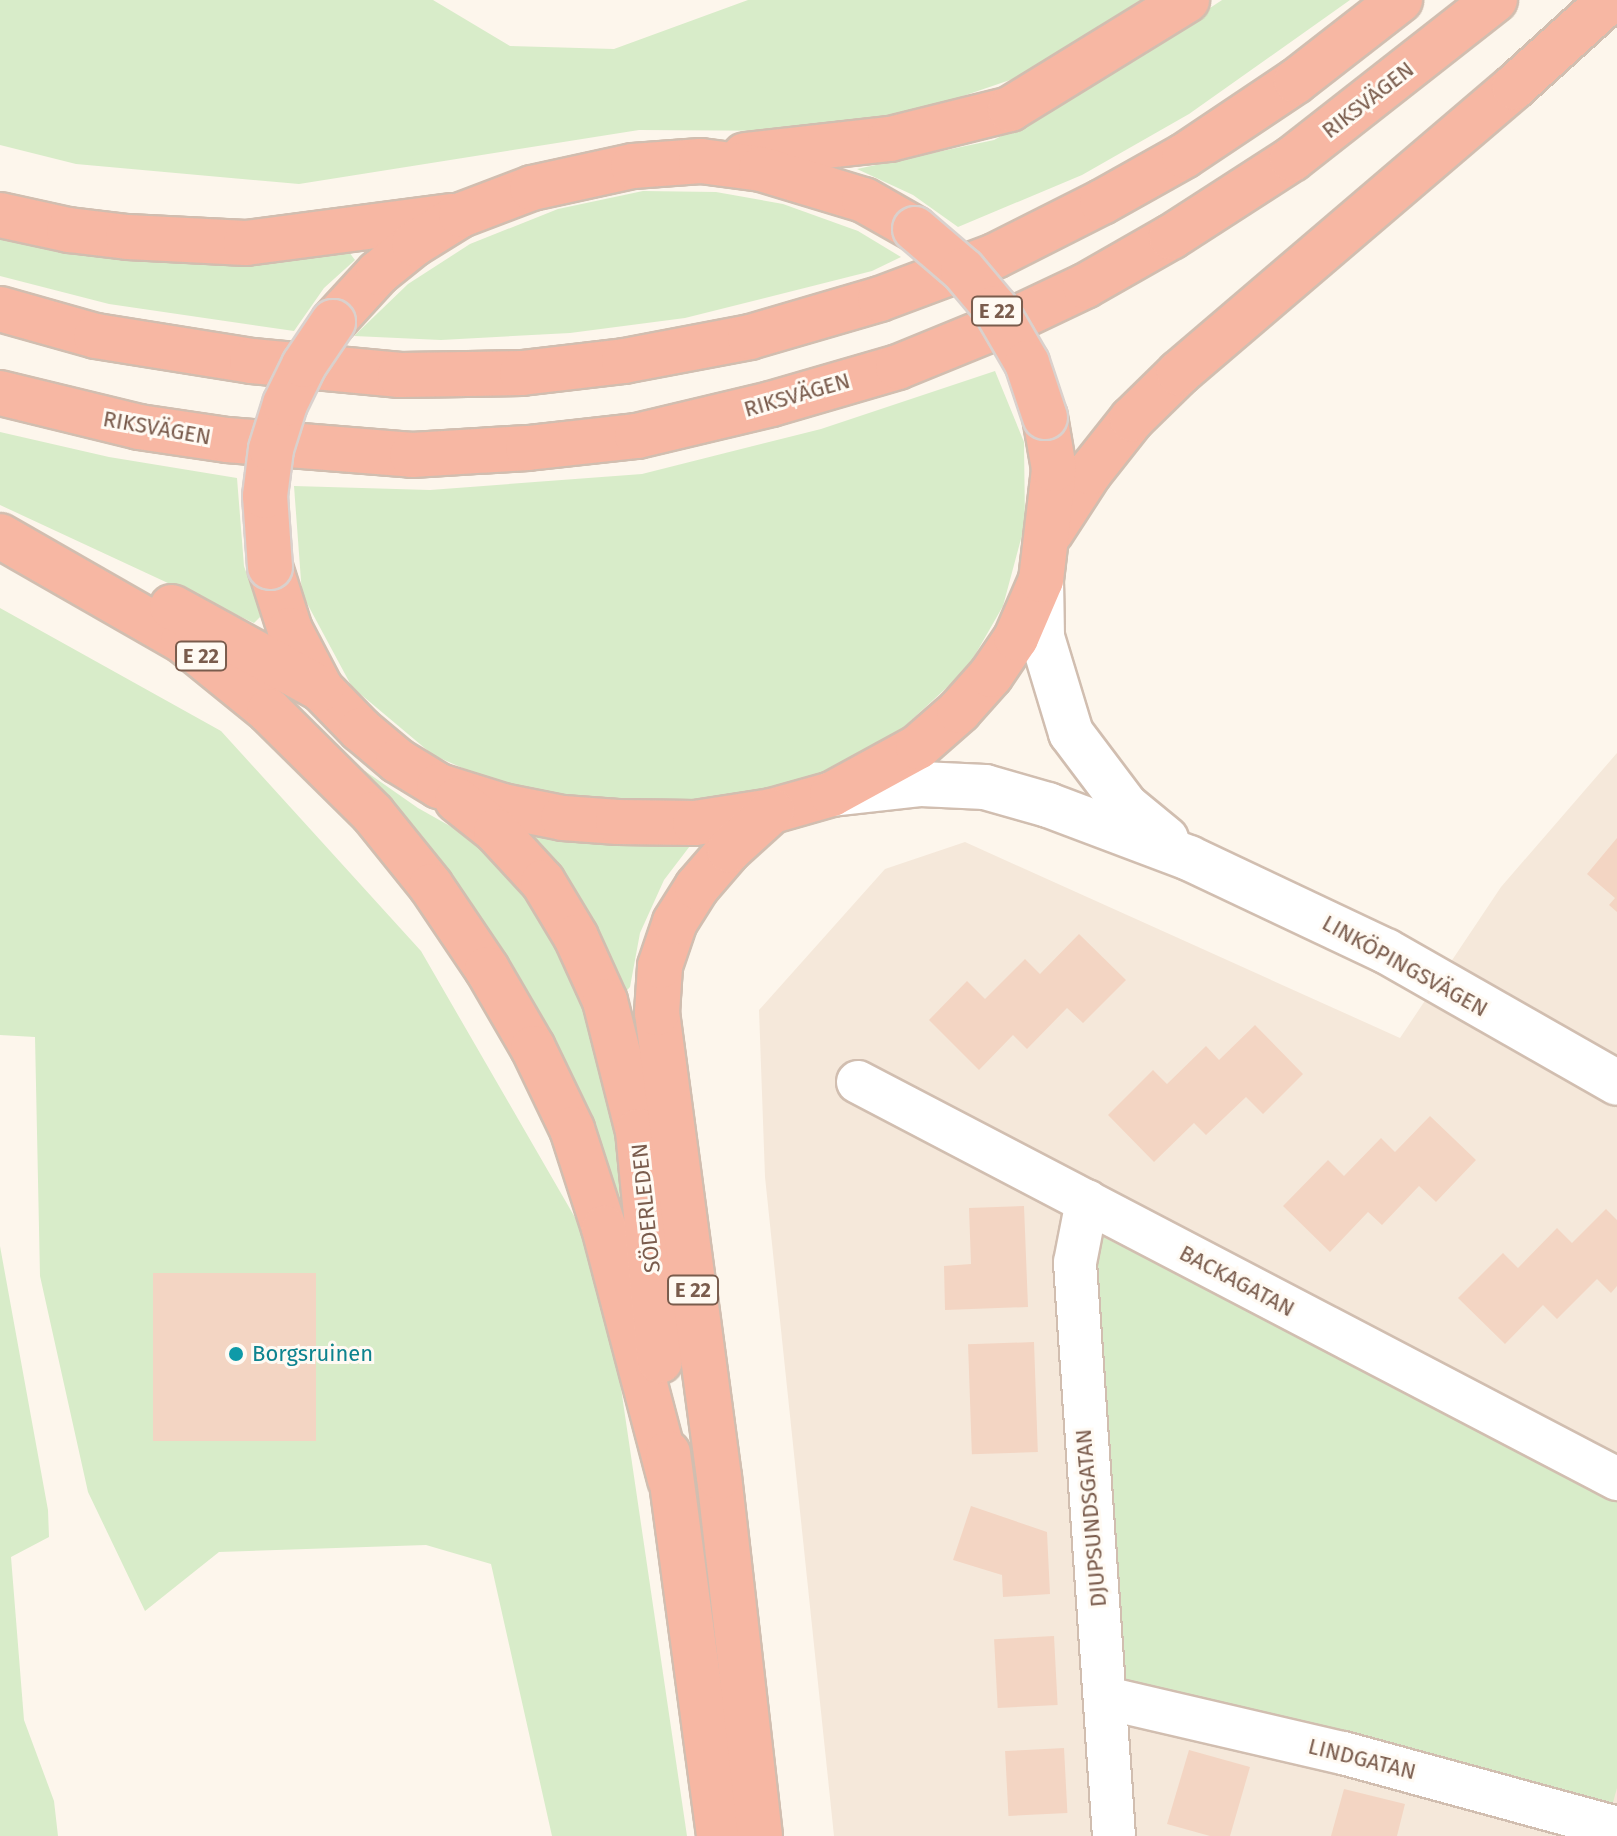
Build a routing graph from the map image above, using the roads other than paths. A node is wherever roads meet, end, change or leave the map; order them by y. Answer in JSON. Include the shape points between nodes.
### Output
{"nodes":[{"id":1,"x":1187,"y":0,"type":"edge"},
{"id":2,"x":1400,"y":0,"type":"edge"},
{"id":3,"x":1495,"y":0,"type":"edge"},
{"id":4,"x":1610,"y":0,"type":"edge"},
{"id":5,"x":701,"y":161,"type":"junction"},
{"id":6,"x":0,"y":215,"type":"edge"},
{"id":7,"x":461,"y":215,"type":"junction"},
{"id":8,"x":0,"y":309,"type":"edge"},
{"id":9,"x":0,"y":393,"type":"edge"},
{"id":10,"x":0,"y":536,"type":"edge"},
{"id":11,"x":1043,"y":560,"type":"junction"},
{"id":12,"x":321,"y":689,"type":"junction"},
{"id":13,"x":439,"y":786,"type":"junction"},
{"id":14,"x":832,"y":794,"type":"junction"},
{"id":15,"x":772,"y":811,"type":"junction"},
{"id":16,"x":1189,"y":858,"type":"junction"},
{"id":17,"x":1614,"y":1074,"type":"edge"},
{"id":18,"x":858,"y":1082,"type":"dead end"},
{"id":19,"x":1087,"y":1201,"type":"junction"},
{"id":20,"x":1617,"y":1479,"type":"edge"},
{"id":21,"x":670,"y":1480,"type":"junction"},
{"id":22,"x":1106,"y":1698,"type":"junction"},
{"id":23,"x":1617,"y":1828,"type":"edge"},
{"id":24,"x":719,"y":1836,"type":"edge"},
{"id":25,"x":760,"y":1836,"type":"edge"},
{"id":26,"x":1114,"y":1836,"type":"edge"}],
"edges":[{"from":1,"to":5,"type":"highway","via":[[1010,109],[890,139]]},
{"from":2,"to":8,"type":"highway","via":[[1296,81],[1102,202],[995,256],[880,299],[750,337],[522,373],[400,375],[252,361],[96,336]]},
{"from":3,"to":9,"type":"highway","name":"RIKSVÄGEN","via":[[1292,159],[1097,279],[898,367],[771,404],[637,436],[412,455],[139,427]]},
{"from":4,"to":11,"type":"highway","via":[[1132,419],[1090,472]]},
{"from":5,"to":7,"type":"highway","number":"E 22","via":[[633,166],[532,188]]},
{"from":5,"to":11,"type":"highway","number":"E 22","bridge":true,"via":[[761,169],[864,200],[915,229],[963,270],[995,308],[1027,363],[1045,417],[1054,469]]},
{"from":6,"to":7,"type":"highway","number":"E 22","via":[[128,237],[246,243]]},
{"from":7,"to":12,"type":"highway","bridge":true,"via":[[378,273],[333,322],[304,365],[271,449],[265,496],[270,567],[290,630]]},
{"from":10,"to":12,"type":"highway","via":[[181,611]]},
{"from":10,"to":21,"type":"highway","number":"E 22","via":[[183,641],[269,711],[362,803],[431,886],[495,982],[572,1129],[604,1228]]},
{"from":11,"to":14,"type":"highway","number":"E 22","via":[[1016,638],[959,711],[918,747]]},
{"from":11,"to":16,"type":"street","name":"LINKÖPINGSVÄGEN","via":[[1042,637],[1071,733],[1126,806]]},
{"from":12,"to":13,"type":"highway","via":[[398,761]]},
{"from":13,"to":15,"type":"highway","via":[[563,818],[695,823]]},
{"from":13,"to":21,"type":"highway","name":"SÖDERLEDEN","via":[[496,831],[543,882],[605,1001],[638,1131]]},
{"from":14,"to":15,"type":"highway","number":"E 22"},
{"from":14,"to":16,"type":"street","name":"LINKÖPINGSVÄGEN","via":[[921,784],[985,787]]},
{"from":15,"to":25,"type":"highway","name":"SÖDERLEDEN","number":"E 22","via":[[729,850],[675,922],[660,966],[657,1013]]},
{"from":16,"to":17,"type":"street","name":"LINKÖPINGSVÄGEN","via":[[1386,951],[1487,1011]]},
{"from":18,"to":19,"type":"street","name":"BACKAGATAN"},
{"from":19,"to":20,"type":"street","name":"BACKAGATAN"},
{"from":19,"to":22,"type":"street","name":"DJUPSUNDSGATAN","via":[[1075,1263]]},
{"from":21,"to":24,"type":"highway","name":"SÖDERLEDEN","number":"E 22"},
{"from":22,"to":23,"type":"street","name":"LINDGATAN","via":[[1343,1753]]},
{"from":22,"to":26,"type":"street","name":"DJUPSUNDSGATAN"}]}
